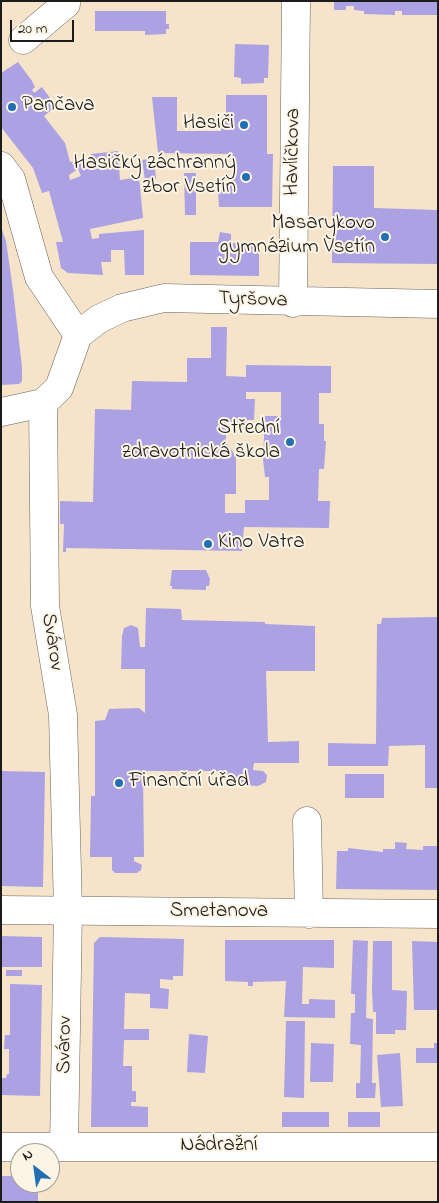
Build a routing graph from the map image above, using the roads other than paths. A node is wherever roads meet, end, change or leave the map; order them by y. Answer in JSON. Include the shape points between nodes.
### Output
{"nodes":[{"id":1,"x":66,"y":1,"type":"edge"},
{"id":2,"x":296,"y":1,"type":"edge"},
{"id":3,"x":23,"y":40,"type":"dead end"},
{"id":4,"x":1,"y":166,"type":"edge"},
{"id":5,"x":293,"y":302,"type":"junction"},
{"id":6,"x":438,"y":304,"type":"edge"},
{"id":7,"x":78,"y":335,"type":"junction"},
{"id":8,"x":43,"y":403,"type":"junction"},
{"id":9,"x":1,"y":412,"type":"edge"},
{"id":10,"x":307,"y":821,"type":"dead end"},
{"id":11,"x":1,"y":910,"type":"edge"},
{"id":12,"x":68,"y":910,"type":"junction"},
{"id":13,"x":309,"y":914,"type":"junction"},
{"id":14,"x":438,"y":914,"type":"edge"},
{"id":15,"x":64,"y":1146,"type":"junction"},
{"id":16,"x":1,"y":1147,"type":"edge"},
{"id":17,"x":438,"y":1147,"type":"edge"}],
"edges":[{"from":1,"to":3,"type":"street"},
{"from":2,"to":5,"type":"street","name":"Havlíčkova"},
{"from":4,"to":7,"type":"street","via":[[11,179],[39,277]]},
{"from":5,"to":6,"type":"street","name":"Tyršova"},
{"from":5,"to":7,"type":"street","name":"Tyršova","via":[[164,298],[122,308],[99,319]]},
{"from":7,"to":8,"type":"street","via":[[59,388]]},
{"from":8,"to":9,"type":"street"},
{"from":8,"to":12,"type":"street","name":"Svárov","via":[[45,606],[64,715]]},
{"from":10,"to":13,"type":"street"},
{"from":11,"to":12,"type":"street","name":"Smetanova"},
{"from":12,"to":13,"type":"street","name":"Smetanova"},
{"from":12,"to":15,"type":"street","name":"Svárov"},
{"from":13,"to":14,"type":"street","name":"Smetanova"},
{"from":15,"to":16,"type":"street","name":"Nádražní"},
{"from":15,"to":17,"type":"street","name":"Nádražní"}]}
